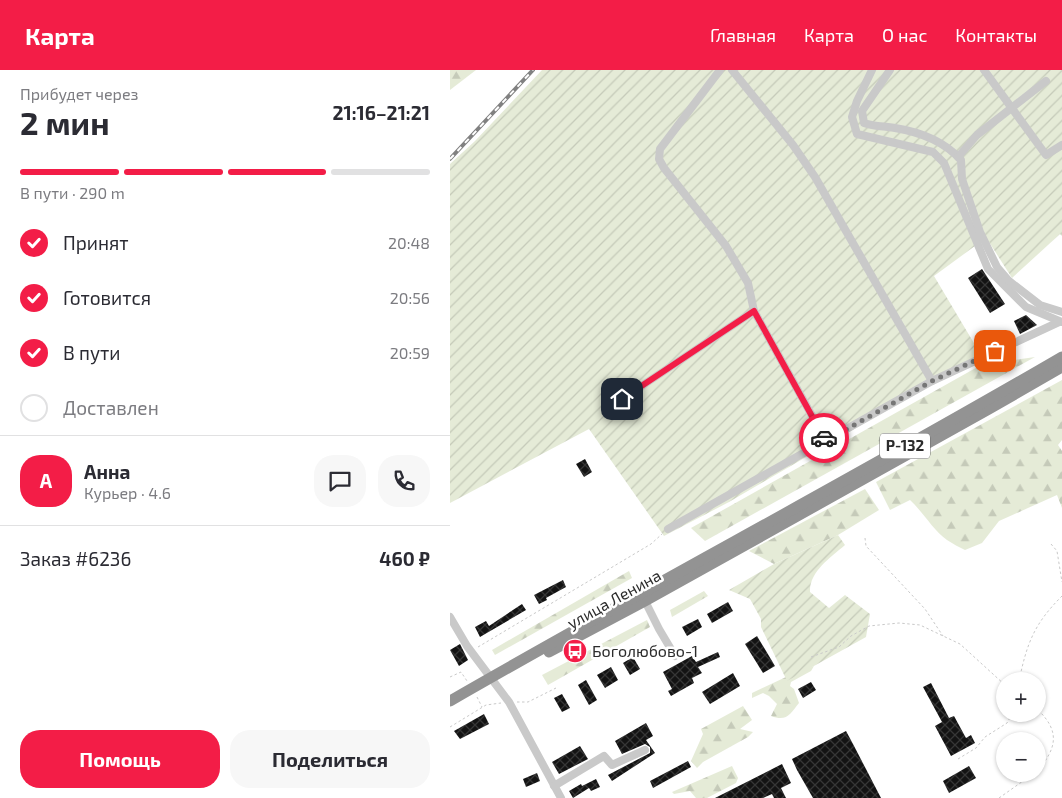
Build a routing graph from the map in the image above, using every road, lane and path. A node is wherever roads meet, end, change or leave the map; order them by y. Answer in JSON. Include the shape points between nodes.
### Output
{"nodes":[{"id":1,"x":720,"y":70,"type":"edge"},
{"id":2,"x":732,"y":70,"type":"edge"},
{"id":3,"x":872,"y":70,"type":"edge"},
{"id":4,"x":890,"y":70,"type":"edge"},
{"id":5,"x":984,"y":70,"type":"edge"},
{"id":6,"x":1046,"y":81,"type":"dead end"},
{"id":7,"x":1012,"y":108,"type":"junction"},
{"id":8,"x":1062,"y":145,"type":"edge"},
{"id":9,"x":958,"y":157,"type":"junction"},
{"id":10,"x":754,"y":311,"type":"junction"},
{"id":11,"x":1062,"y":312,"type":"edge"},
{"id":12,"x":1061,"y":322,"type":"edge"},
{"id":13,"x":1062,"y":357,"type":"edge"},
{"id":14,"x":1062,"y":367,"type":"edge"},
{"id":15,"x":932,"y":381,"type":"junction"},
{"id":16,"x":622,"y":399,"type":"dead end"},
{"id":17,"x":826,"y":441,"type":"junction"},
{"id":18,"x":668,"y":529,"type":"joint"},
{"id":19,"x":749,"y":538,"type":"junction"},
{"id":20,"x":866,"y":538,"type":"dead end"},
{"id":21,"x":1051,"y":544,"type":"dead end"},
{"id":22,"x":1062,"y":582,"type":"edge"},
{"id":23,"x":1062,"y":596,"type":"edge"},
{"id":24,"x":645,"y":601,"type":"junction"},
{"id":25,"x":450,"y":617,"type":"edge"},
{"id":26,"x":944,"y":636,"type":"junction"},
{"id":27,"x":471,"y":651,"type":"junction"},
{"id":28,"x":675,"y":656,"type":"dead end"},
{"id":29,"x":811,"y":657,"type":"dead end"},
{"id":30,"x":1021,"y":672,"type":"edge"},
{"id":31,"x":996,"y":677,"type":"edge"},
{"id":32,"x":490,"y":678,"type":"junction"},
{"id":33,"x":450,"y":701,"type":"edge"},
{"id":34,"x":1046,"y":719,"type":"edge"},
{"id":35,"x":1008,"y":722,"type":"edge"},
{"id":36,"x":645,"y":750,"type":"dead end"},
{"id":37,"x":958,"y":759,"type":"dead end"},
{"id":38,"x":1046,"y":760,"type":"edge"},
{"id":39,"x":1022,"y":782,"type":"edge"},
{"id":40,"x":554,"y":786,"type":"junction"},
{"id":41,"x":561,"y":798,"type":"edge"},
{"id":42,"x":1000,"y":798,"type":"edge"}],
"edges":[{"from":1,"to":10,"type":"street","via":[[670,133],[660,149],[659,159],[726,246],[748,283]]},
{"from":2,"to":15,"type":"street","via":[[815,177]]},
{"from":3,"to":12,"type":"street","via":[[852,117],[857,134],[933,152],[944,163],[988,269],[1026,307]]},
{"from":4,"to":9,"type":"street","via":[[862,111],[864,123],[919,132],[952,150]]},
{"from":5,"to":7,"type":"street"},
{"from":6,"to":7,"type":"street"},
{"from":7,"to":8,"type":"street","via":[[1046,155]]},
{"from":7,"to":9,"type":"street","via":[[977,135]]},
{"from":9,"to":11,"type":"street","via":[[968,199],[997,267],[1040,305]]},
{"from":10,"to":16,"type":"street"},
{"from":10,"to":17,"type":"street"},
{"from":12,"to":15,"type":"street"},
{"from":13,"to":19,"type":"highway","number":"Р-132"},
{"from":14,"to":19,"type":"highway","number":"Р-132"},
{"from":15,"to":17,"type":"street"},
{"from":17,"to":18,"type":"street"},
{"from":18,"to":27,"type":"path","via":[[651,544]]},
{"from":19,"to":24,"type":"highway","name":"улица Ленина","number":"Р-132"},
{"from":19,"to":32,"type":"highway","name":"улица Ленина","number":"Р-132"},
{"from":20,"to":26,"type":"path","via":[[866,546],[925,609]]},
{"from":21,"to":22,"type":"path","via":[[1056,551]]},
{"from":23,"to":30,"type":"path","via":[[1046,612],[1033,633]]},
{"from":24,"to":28,"type":"street"},
{"from":24,"to":32,"type":"highway","name":"улица Ленина","number":"Р-132","via":[[545,654]]},
{"from":25,"to":27,"type":"street"},
{"from":26,"to":29,"type":"path","via":[[920,625],[868,626],[839,647]]},
{"from":26,"to":31,"type":"path","via":[[960,644]]},
{"from":27,"to":32,"type":"street"},
{"from":32,"to":33,"type":"highway","name":"улица Ленина","number":"Р-132"},
{"from":32,"to":40,"type":"street","via":[[509,702]]},
{"from":34,"to":38,"type":"path","via":[[1051,724],[1054,742]]},
{"from":35,"to":37,"type":"path"},
{"from":36,"to":40,"type":"street","via":[[612,765],[604,756]]},
{"from":39,"to":42,"type":"path"},
{"from":40,"to":41,"type":"street"}]}
